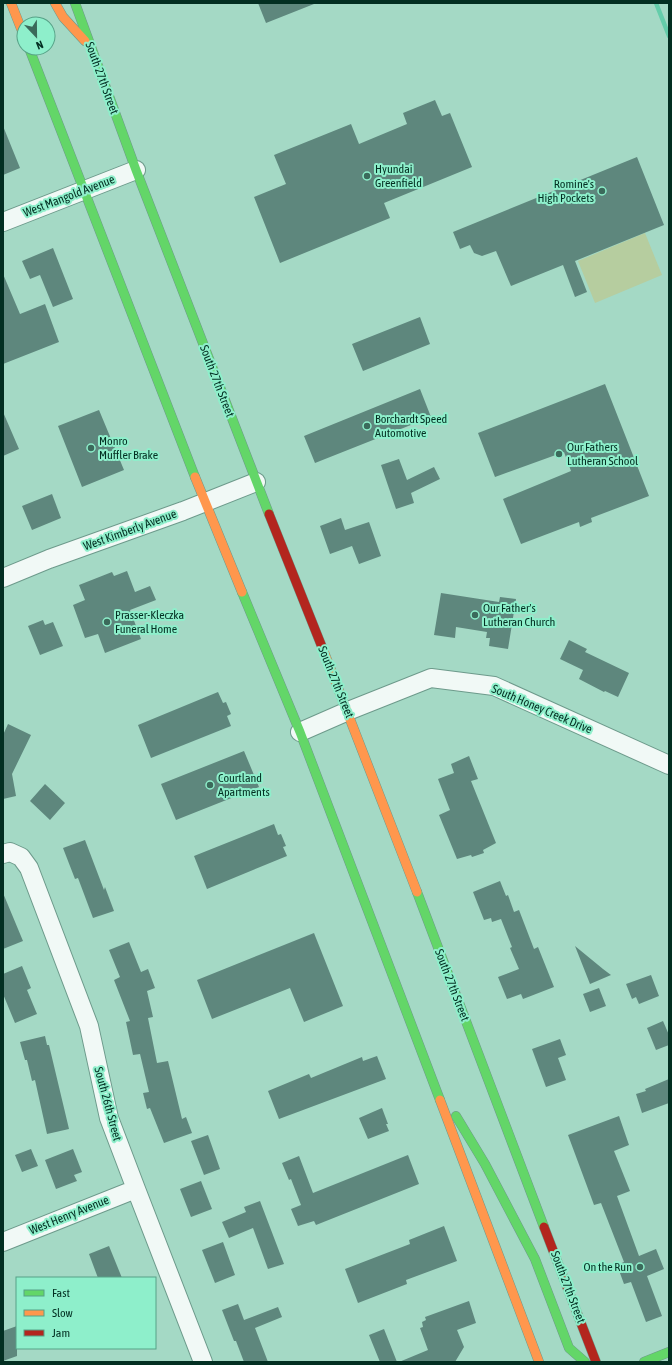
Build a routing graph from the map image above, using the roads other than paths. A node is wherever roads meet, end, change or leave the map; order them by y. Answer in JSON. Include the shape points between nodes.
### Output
{"nodes":[{"id":1,"x":11,"y":3,"type":"edge"},
{"id":2,"x":55,"y":3,"type":"edge"},
{"id":3,"x":75,"y":3,"type":"edge"},
{"id":4,"x":16,"y":16,"type":"edge"},
{"id":5,"x":91,"y":48,"type":"junction"},
{"id":6,"x":32,"y":56,"type":"edge"},
{"id":7,"x":136,"y":170,"type":"junction"},
{"id":8,"x":84,"y":191,"type":"junction"},
{"id":9,"x":3,"y":222,"type":"edge"},
{"id":10,"x":256,"y":482,"type":"junction"},
{"id":11,"x":205,"y":502,"type":"junction"},
{"id":12,"x":3,"y":578,"type":"edge"},
{"id":13,"x":348,"y":711,"type":"junction"},
{"id":14,"x":300,"y":732,"type":"junction"},
{"id":15,"x":669,"y":765,"type":"edge"},
{"id":16,"x":6,"y":853,"type":"edge"},
{"id":17,"x":429,"y":1071,"type":"junction"},
{"id":18,"x":136,"y":1189,"type":"junction"},
{"id":19,"x":3,"y":1242,"type":"edge"},
{"id":20,"x":669,"y":1352,"type":"edge"},
{"id":21,"x":203,"y":1362,"type":"edge"},
{"id":22,"x":539,"y":1362,"type":"edge"},
{"id":23,"x":585,"y":1362,"type":"edge"},
{"id":24,"x":596,"y":1362,"type":"edge"},
{"id":25,"x":644,"y":1362,"type":"edge"}],
"edges":[{"from":1,"to":4,"type":"main road"},
{"from":2,"to":5,"type":"main road","via":[[63,17]]},
{"from":3,"to":5,"type":"main road","name":"South 27th Street"},
{"from":5,"to":7,"type":"main road","name":"South 27th Street"},
{"from":6,"to":8,"type":"main road"},
{"from":7,"to":8,"type":"street","name":"West Mangold Avenue"},
{"from":7,"to":10,"type":"main road","name":"South 27th Street"},
{"from":8,"to":9,"type":"street","name":"West Mangold Avenue"},
{"from":8,"to":11,"type":"main road"},
{"from":10,"to":11,"type":"street","name":"West Kimberly Avenue"},
{"from":10,"to":13,"type":"main road","name":"South 27th Street"},
{"from":11,"to":12,"type":"street","name":"West Kimberly Avenue"},
{"from":11,"to":14,"type":"main road"},
{"from":13,"to":14,"type":"street","name":"South Honey Creek Drive"},
{"from":13,"to":15,"type":"street","name":"South Honey Creek Drive","via":[[431,678],[494,686]]},
{"from":13,"to":24,"type":"main road","name":"South 27th Street"},
{"from":14,"to":17,"type":"main road"},
{"from":16,"to":18,"type":"street","name":"South 26th Street","via":[[21,857],[29,868],[89,1026],[110,1118]]},
{"from":17,"to":22,"type":"main road"},
{"from":17,"to":23,"type":"main road","via":[[486,1164],[535,1259],[569,1348]]},
{"from":18,"to":19,"type":"street","name":"West Henry Avenue"},
{"from":18,"to":21,"type":"street","name":"South 26th Street"},
{"from":20,"to":25,"type":"main road"}]}
